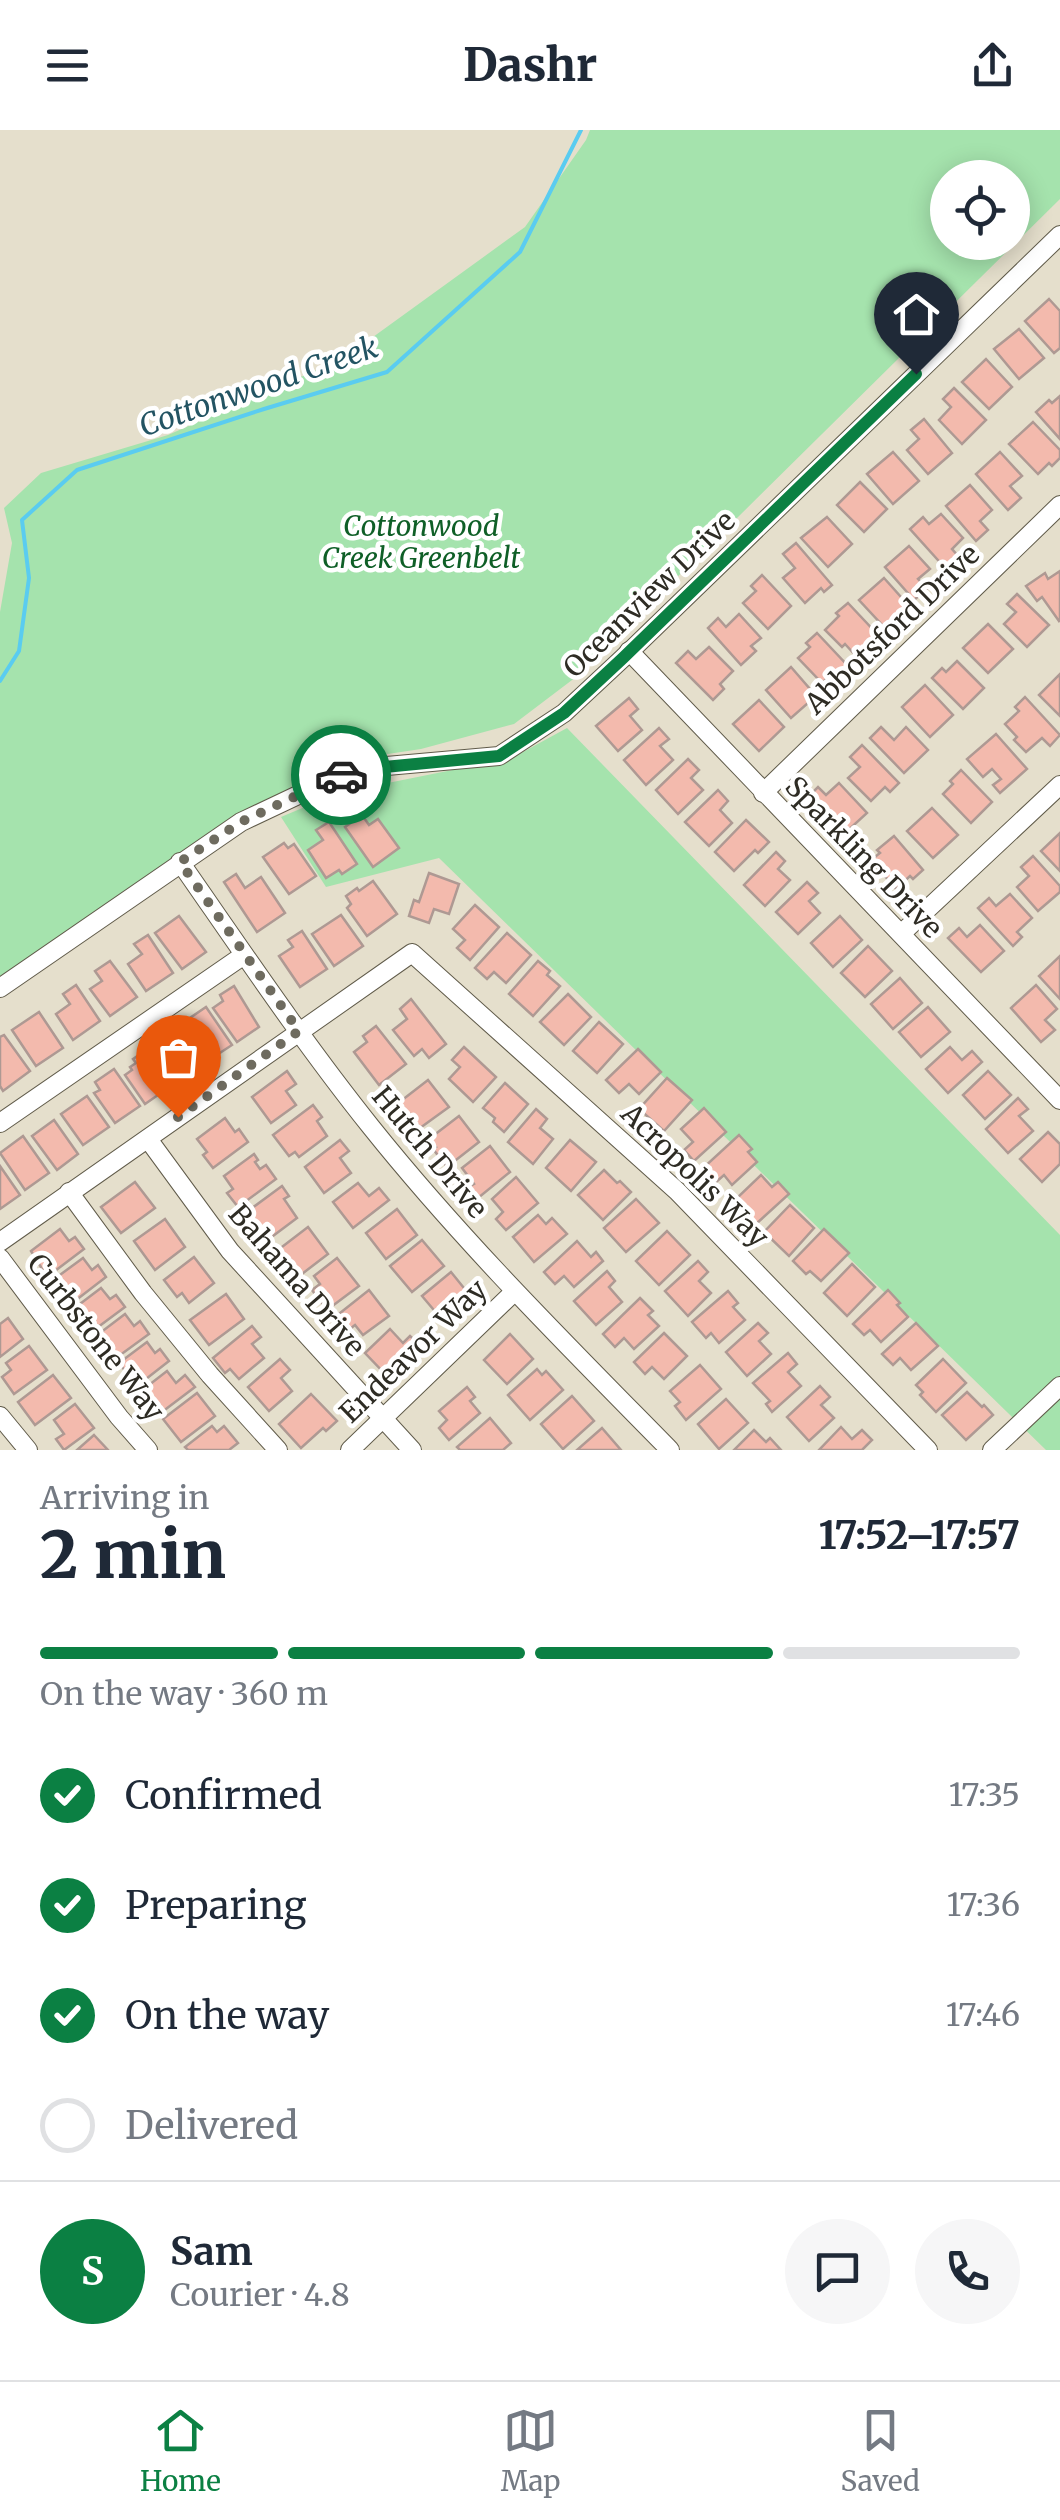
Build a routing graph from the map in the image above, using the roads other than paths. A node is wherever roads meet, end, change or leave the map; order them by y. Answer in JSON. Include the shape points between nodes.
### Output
{"nodes":[{"id":1,"x":1060,"y":235,"type":"edge"},
{"id":2,"x":1057,"y":515,"type":"edge"},
{"id":3,"x":629,"y":652,"type":"junction"},
{"id":4,"x":1060,"y":785,"type":"edge"},
{"id":5,"x":763,"y":793,"type":"junction"},
{"id":6,"x":180,"y":862,"type":"junction"},
{"id":7,"x":902,"y":933,"type":"junction"},
{"id":8,"x":244,"y":955,"type":"junction"},
{"id":9,"x":0,"y":988,"type":"edge"},
{"id":10,"x":299,"y":1031,"type":"junction"},
{"id":11,"x":1056,"y":1088,"type":"edge"},
{"id":12,"x":0,"y":1123,"type":"edge"},
{"id":13,"x":148,"y":1138,"type":"junction"},
{"id":14,"x":69,"y":1192,"type":"junction"},
{"id":15,"x":0,"y":1242,"type":"edge"},
{"id":16,"x":0,"y":1258,"type":"edge"},
{"id":17,"x":514,"y":1292,"type":"junction"},
{"id":18,"x":1060,"y":1386,"type":"edge"},
{"id":19,"x":0,"y":1416,"type":"edge"},
{"id":20,"x":382,"y":1419,"type":"junction"},
{"id":21,"x":28,"y":1450,"type":"edge"},
{"id":22,"x":148,"y":1450,"type":"edge"},
{"id":23,"x":278,"y":1450,"type":"edge"},
{"id":24,"x":350,"y":1450,"type":"edge"},
{"id":25,"x":412,"y":1450,"type":"edge"},
{"id":26,"x":670,"y":1450,"type":"edge"},
{"id":27,"x":928,"y":1450,"type":"edge"},
{"id":28,"x":992,"y":1450,"type":"edge"}],
"edges":[{"from":1,"to":3,"type":"street","name":"Oceanview Drive"},
{"from":2,"to":5,"type":"street","name":"Abbotsford Drive"},
{"from":3,"to":5,"type":"street","name":"Sparkling Drive"},
{"from":3,"to":6,"type":"street","name":"Oceanview Drive","via":[[564,713],[499,756],[353,770],[241,822]]},
{"from":4,"to":7,"type":"street"},
{"from":5,"to":7,"type":"street","name":"Sparkling Drive"},
{"from":6,"to":8,"type":"street","name":"Hutch Drive"},
{"from":6,"to":9,"type":"street","name":"Oceanview Drive"},
{"from":7,"to":11,"type":"street","name":"Sparkling Drive"},
{"from":8,"to":10,"type":"street","name":"Hutch Drive"},
{"from":8,"to":12,"type":"street"},
{"from":10,"to":13,"type":"street"},
{"from":10,"to":17,"type":"street","name":"Hutch Drive","via":[[370,1126]]},
{"from":10,"to":27,"type":"street","name":"Acropolis Way","via":[[412,953],[677,1191]]},
{"from":13,"to":14,"type":"street"},
{"from":13,"to":20,"type":"street","name":"Bahama Drive","via":[[230,1251]]},
{"from":14,"to":15,"type":"street"},
{"from":14,"to":23,"type":"street","via":[[154,1307]]},
{"from":16,"to":22,"type":"street","name":"Curbstone Way"},
{"from":17,"to":20,"type":"street","name":"Endeavor Way"},
{"from":17,"to":26,"type":"street","name":"Hutch Drive"},
{"from":18,"to":28,"type":"street"},
{"from":19,"to":21,"type":"street"},
{"from":20,"to":24,"type":"street","name":"Endeavor Way"},
{"from":20,"to":25,"type":"street","name":"Bahama Drive"}]}
